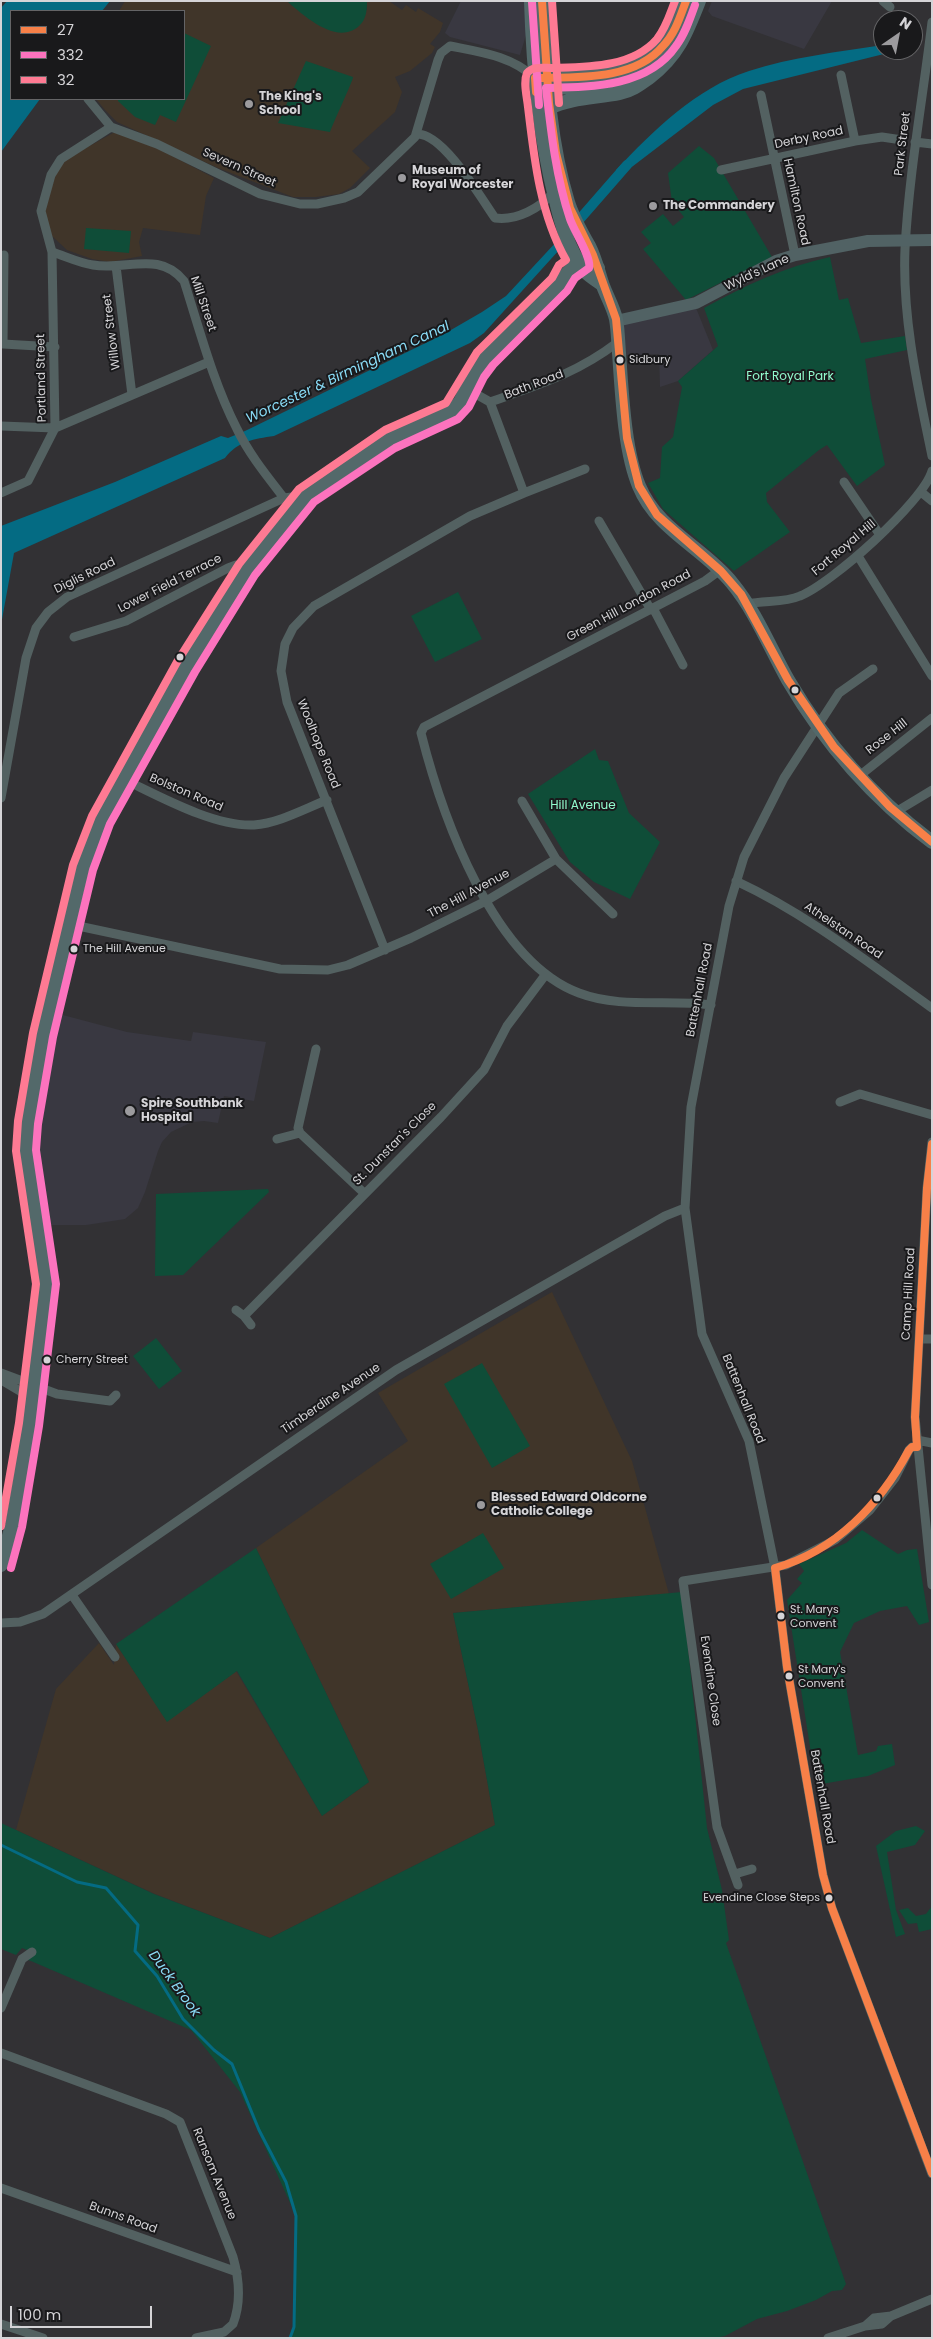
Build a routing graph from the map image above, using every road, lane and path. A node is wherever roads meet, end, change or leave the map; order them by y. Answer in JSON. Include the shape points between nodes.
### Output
{"nodes":[{"id":1,"x":531,"y":1,"type":"edge"},
{"id":2,"x":542,"y":1,"type":"edge"},
{"id":3,"x":552,"y":1,"type":"edge"},
{"id":4,"x":686,"y":1,"type":"edge"},
{"id":5,"x":699,"y":1,"type":"edge"},
{"id":6,"x":543,"y":20,"type":"junction"},
{"id":7,"x":932,"y":22,"type":"edge"},
{"id":8,"x":930,"y":51,"type":"edge"},
{"id":9,"x":841,"y":74,"type":"dead end"},
{"id":10,"x":650,"y":77,"type":"junction"},
{"id":11,"x":544,"y":81,"type":"junction"},
{"id":12,"x":761,"y":95,"type":"dead end"},
{"id":13,"x":89,"y":100,"type":"edge"},
{"id":14,"x":549,"y":108,"type":"junction"},
{"id":15,"x":110,"y":127,"type":"junction"},
{"id":16,"x":418,"y":134,"type":"junction"},
{"id":17,"x":902,"y":140,"type":"dead end"},
{"id":18,"x":855,"y":141,"type":"junction"},
{"id":19,"x":915,"y":142,"type":"junction"},
{"id":20,"x":932,"y":144,"type":"edge"},
{"id":21,"x":775,"y":158,"type":"junction"},
{"id":22,"x":722,"y":170,"type":"dead end"},
{"id":23,"x":554,"y":192,"type":"junction"},
{"id":24,"x":539,"y":207,"type":"junction"},
{"id":25,"x":564,"y":215,"type":"junction"},
{"id":26,"x":906,"y":240,"type":"junction"},
{"id":27,"x":932,"y":240,"type":"edge"},
{"id":28,"x":52,"y":252,"type":"junction"},
{"id":29,"x":4,"y":254,"type":"dead end"},
{"id":30,"x":795,"y":255,"type":"junction"},
{"id":31,"x":116,"y":266,"type":"junction"},
{"id":32,"x":584,"y":266,"type":"junction"},
{"id":33,"x":616,"y":321,"type":"junction"},
{"id":34,"x":55,"y":347,"type":"junction"},
{"id":35,"x":618,"y":349,"type":"junction"},
{"id":36,"x":210,"y":362,"type":"junction"},
{"id":37,"x":467,"y":389,"type":"junction"},
{"id":38,"x":132,"y":395,"type":"junction"},
{"id":39,"x":490,"y":402,"type":"junction"},
{"id":40,"x":1,"y":426,"type":"edge"},
{"id":41,"x":55,"y":428,"type":"junction"},
{"id":42,"x":932,"y":456,"type":"edge"},
{"id":43,"x":585,"y":468,"type":"dead end"},
{"id":44,"x":931,"y":474,"type":"edge"},
{"id":45,"x":844,"y":482,"type":"dead end"},
{"id":46,"x":1,"y":492,"type":"edge"},
{"id":47,"x":921,"y":492,"type":"junction"},
{"id":48,"x":524,"y":493,"type":"junction"},
{"id":49,"x":307,"y":495,"type":"junction"},
{"id":50,"x":284,"y":498,"type":"junction"},
{"id":51,"x":932,"y":501,"type":"edge"},
{"id":52,"x":599,"y":521,"type":"dead end"},
{"id":53,"x":880,"y":535,"type":"junction"},
{"id":54,"x":858,"y":556,"type":"junction"},
{"id":55,"x":247,"y":569,"type":"junction"},
{"id":56,"x":720,"y":570,"type":"junction"},
{"id":57,"x":747,"y":604,"type":"junction"},
{"id":58,"x":652,"y":609,"type":"junction"},
{"id":59,"x":74,"y":638,"type":"dead end"},
{"id":60,"x":683,"y":665,"type":"dead end"},
{"id":61,"x":873,"y":669,"type":"dead end"},
{"id":62,"x":932,"y":676,"type":"edge"},
{"id":63,"x":932,"y":718,"type":"edge"},
{"id":64,"x":819,"y":727,"type":"junction"},
{"id":65,"x":858,"y":777,"type":"junction"},
{"id":66,"x":123,"y":779,"type":"junction"},
{"id":67,"x":932,"y":790,"type":"edge"},
{"id":68,"x":1,"y":798,"type":"edge"},
{"id":69,"x":327,"y":800,"type":"junction"},
{"id":70,"x":522,"y":801,"type":"dead end"},
{"id":71,"x":894,"y":813,"type":"junction"},
{"id":72,"x":932,"y":842,"type":"edge"},
{"id":73,"x":556,"y":859,"type":"junction"},
{"id":74,"x":736,"y":881,"type":"junction"},
{"id":75,"x":486,"y":901,"type":"junction"},
{"id":76,"x":613,"y":914,"type":"dead end"},
{"id":77,"x":69,"y":924,"type":"junction"},
{"id":78,"x":386,"y":950,"type":"junction"},
{"id":79,"x":546,"y":974,"type":"junction"},
{"id":80,"x":711,"y":1005,"type":"junction"},
{"id":81,"x":932,"y":1008,"type":"edge"},
{"id":82,"x":316,"y":1049,"type":"dead end"},
{"id":83,"x":840,"y":1102,"type":"dead end"},
{"id":84,"x":932,"y":1115,"type":"edge"},
{"id":85,"x":300,"y":1133,"type":"junction"},
{"id":86,"x":277,"y":1139,"type":"dead end"},
{"id":87,"x":932,"y":1142,"type":"edge"},
{"id":88,"x":929,"y":1188,"type":"edge"},
{"id":89,"x":364,"y":1193,"type":"junction"},
{"id":90,"x":685,"y":1208,"type":"junction"},
{"id":91,"x":236,"y":1310,"type":"dead end"},
{"id":92,"x":244,"y":1316,"type":"junction"},
{"id":93,"x":251,"y":1326,"type":"dead end"},
{"id":94,"x":920,"y":1339,"type":"junction"},
{"id":95,"x":932,"y":1339,"type":"edge"},
{"id":96,"x":1,"y":1373,"type":"edge"},
{"id":97,"x":1,"y":1380,"type":"edge"},
{"id":98,"x":35,"y":1387,"type":"junction"},
{"id":99,"x":116,"y":1395,"type":"dead end"},
{"id":100,"x":32,"y":1404,"type":"junction"},
{"id":101,"x":917,"y":1443,"type":"junction"},
{"id":102,"x":932,"y":1443,"type":"edge"},
{"id":103,"x":1,"y":1565,"type":"edge"},
{"id":104,"x":775,"y":1568,"type":"junction"},
{"id":105,"x":932,"y":1585,"type":"edge"},
{"id":106,"x":72,"y":1595,"type":"junction"},
{"id":107,"x":1,"y":1623,"type":"edge"},
{"id":108,"x":115,"y":1657,"type":"dead end"},
{"id":109,"x":752,"y":1869,"type":"dead end"},
{"id":110,"x":735,"y":1874,"type":"junction"},
{"id":111,"x":738,"y":1885,"type":"dead end"},
{"id":112,"x":32,"y":1952,"type":"dead end"},
{"id":113,"x":1,"y":2008,"type":"edge"},
{"id":114,"x":1,"y":2053,"type":"edge"},
{"id":115,"x":932,"y":2174,"type":"edge"},
{"id":116,"x":1,"y":2188,"type":"edge"},
{"id":117,"x":237,"y":2272,"type":"junction"},
{"id":118,"x":932,"y":2298,"type":"edge"},
{"id":119,"x":1,"y":2324,"type":"edge"},
{"id":120,"x":43,"y":2338,"type":"edge"},
{"id":121,"x":196,"y":2338,"type":"edge"},
{"id":122,"x":828,"y":2338,"type":"edge"}],
"edges":[{"from":1,"to":11,"type":"main road"},
{"from":2,"to":6,"type":"main road"},
{"from":3,"to":6,"type":"street"},
{"from":4,"to":11,"type":"main road","via":[[670,38],[645,62],[616,72]]},
{"from":5,"to":10,"type":"main road","via":[[679,47],[671,59]]},
{"from":6,"to":11,"type":"main road"},
{"from":7,"to":8,"type":"street","name":"Park Street"},
{"from":8,"to":19,"type":"street","name":"Park Street"},
{"from":9,"to":18,"type":"street"},
{"from":10,"to":11,"type":"main road","via":[[614,84]]},
{"from":10,"to":14,"type":"main road","via":[[634,89],[563,101]]},
{"from":11,"to":14,"type":"main road"},
{"from":11,"to":16,"type":"street","via":[[523,66],[494,55],[450,46],[438,60]]},
{"from":11,"to":23,"type":"main road","via":[[546,162]]},
{"from":12,"to":21,"type":"street","name":"Hamilton Road"},
{"from":13,"to":15,"type":"street"},
{"from":14,"to":25,"type":"main road"},
{"from":15,"to":16,"type":"street","name":"Severn Street","via":[[157,144],[260,194],[300,204],[328,202],[358,192]]},
{"from":15,"to":28,"type":"street","via":[[61,159],[51,175],[41,211]]},
{"from":16,"to":24,"type":"street","via":[[431,137],[450,156],[495,218],[515,217]]},
{"from":17,"to":18,"type":"street","name":"Derby Road","via":[[882,137]]},
{"from":18,"to":21,"type":"street","name":"Derby Road"},
{"from":19,"to":20,"type":"street"},
{"from":19,"to":26,"type":"street","name":"Park Street"},
{"from":21,"to":22,"type":"street","name":"Derby Road"},
{"from":21,"to":30,"type":"street","name":"Hamilton Road"},
{"from":23,"to":24,"type":"street"},
{"from":23,"to":25,"type":"main road"},
{"from":24,"to":25,"type":"street"},
{"from":25,"to":32,"type":"main road","via":[[577,239]]},
{"from":26,"to":27,"type":"street","name":"Wyld's Lane"},
{"from":26,"to":30,"type":"street","name":"Wyld's Lane","via":[[868,241]]},
{"from":26,"to":42,"type":"street","via":[[911,346]]},
{"from":28,"to":31,"type":"street","name":"Mill Street","via":[[92,265]]},
{"from":28,"to":34,"type":"street","name":"Portland Street"},
{"from":29,"to":34,"type":"street","via":[[3,347]]},
{"from":30,"to":33,"type":"street","name":"Wyld's Lane","via":[[776,261],[696,303]]},
{"from":31,"to":36,"type":"street","name":"Mill Street","via":[[154,262],[176,271],[184,281]]},
{"from":31,"to":38,"type":"street","name":"Willow Street"},
{"from":32,"to":33,"type":"main road","via":[[602,284]]},
{"from":32,"to":37,"type":"main road","via":[[567,271],[560,284],[485,358]]},
{"from":33,"to":35,"type":"main road"},
{"from":34,"to":41,"type":"street","name":"Portland Street"},
{"from":35,"to":39,"type":"street","name":"Bath Road","via":[[550,382]]},
{"from":35,"to":56,"type":"main road","via":[[633,470],[639,487],[649,506],[672,530]]},
{"from":36,"to":38,"type":"street","name":"Portland Street"},
{"from":36,"to":50,"type":"street","name":"Mill Street","via":[[236,428],[248,450]]},
{"from":37,"to":39,"type":"street","name":"Bath Road"},
{"from":37,"to":49,"type":"main road","via":[[452,411],[390,439]]},
{"from":38,"to":41,"type":"street","name":"Portland Street"},
{"from":39,"to":48,"type":"street"},
{"from":40,"to":41,"type":"street"},
{"from":41,"to":46,"type":"street","via":[[28,481]]},
{"from":43,"to":48,"type":"street","name":"Woolhope Road"},
{"from":44,"to":47,"type":"street","name":"Fort Royal Hill"},
{"from":45,"to":53,"type":"street"},
{"from":47,"to":51,"type":"street"},
{"from":47,"to":53,"type":"street","name":"Fort Royal Hill"},
{"from":48,"to":69,"type":"street","name":"Woolhope Road","via":[[470,516],[314,606],[293,628],[286,644],[281,672],[287,702]]},
{"from":49,"to":50,"type":"street"},
{"from":49,"to":55,"type":"main road"},
{"from":50,"to":68,"type":"street","name":"Diglis Road","via":[[67,597],[48,612],[36,628],[26,658]]},
{"from":52,"to":58,"type":"street","via":[[601,533]]},
{"from":53,"to":54,"type":"street","name":"Fort Royal Hill"},
{"from":54,"to":57,"type":"street","name":"Fort Royal Hill","via":[[800,597]]},
{"from":54,"to":62,"type":"street"},
{"from":55,"to":59,"type":"street","name":"Lower Field Terrace","via":[[236,565],[228,568],[126,621]]},
{"from":55,"to":66,"type":"main road","via":[[186,667]]},
{"from":56,"to":57,"type":"main road"},
{"from":56,"to":58,"type":"street","name":"Green Hill London Road"},
{"from":57,"to":64,"type":"main road","via":[[789,681]]},
{"from":58,"to":60,"type":"street"},
{"from":58,"to":75,"type":"street","name":"Green Hill London Road","via":[[424,727],[421,733],[439,796]]},
{"from":61,"to":64,"type":"street","name":"Battenhall Road","via":[[839,693]]},
{"from":63,"to":65,"type":"street","name":"Rose Hill"},
{"from":64,"to":65,"type":"main road"},
{"from":64,"to":74,"type":"street","name":"Battenhall Road","via":[[802,749],[768,809],[744,856]]},
{"from":65,"to":71,"type":"main road"},
{"from":66,"to":69,"type":"street","name":"Bolston Road","via":[[232,824],[254,825],[278,820]]},
{"from":66,"to":77,"type":"main road","via":[[101,820],[83,867]]},
{"from":67,"to":71,"type":"street"},
{"from":69,"to":78,"type":"street","name":"Woolhope Road"},
{"from":70,"to":73,"type":"street"},
{"from":71,"to":72,"type":"main road"},
{"from":73,"to":75,"type":"street","name":"The Hill Avenue"},
{"from":73,"to":76,"type":"street"},
{"from":74,"to":80,"type":"street","name":"Battenhall Road"},
{"from":74,"to":81,"type":"street","name":"Athelstan Road","via":[[770,896]]},
{"from":75,"to":78,"type":"street","name":"The Hill Avenue"},
{"from":75,"to":79,"type":"street","name":"Green Hill London Road","via":[[522,953]]},
{"from":77,"to":78,"type":"street","name":"The Hill Avenue","via":[[302,971],[328,970]]},
{"from":77,"to":98,"type":"main road","via":[[43,1039],[27,1132],[26,1150],[46,1284]]},
{"from":79,"to":80,"type":"street","name":"Green Hill London Road","via":[[579,993],[619,1002]]},
{"from":79,"to":89,"type":"street","name":"St. Dunstan's Close","via":[[507,1026],[484,1070]]},
{"from":80,"to":90,"type":"street","name":"Battenhall Road","via":[[691,1107]]},
{"from":82,"to":85,"type":"street","via":[[298,1128]]},
{"from":83,"to":84,"type":"street","via":[[860,1094]]},
{"from":85,"to":86,"type":"street"},
{"from":85,"to":89,"type":"street"},
{"from":87,"to":88,"type":"street","name":"Camp Hill Road"},
{"from":88,"to":94,"type":"street","name":"Camp Hill Road"},
{"from":89,"to":92,"type":"street","name":"St. Dunstan's Close"},
{"from":90,"to":104,"type":"street","name":"Battenhall Road","via":[[702,1334],[749,1441]]},
{"from":90,"to":106,"type":"street","name":"Timberdine Avenue","via":[[665,1216],[396,1370]]},
{"from":91,"to":92,"type":"street"},
{"from":92,"to":93,"type":"street"},
{"from":94,"to":95,"type":"street"},
{"from":94,"to":101,"type":"street","name":"Camp Hill Road","via":[[915,1416]]},
{"from":96,"to":98,"type":"street"},
{"from":97,"to":100,"type":"street","via":[[20,1391]]},
{"from":98,"to":99,"type":"street","via":[[59,1395],[110,1401]]},
{"from":98,"to":100,"type":"main road"},
{"from":100,"to":103,"type":"main road","via":[[12,1525]]},
{"from":101,"to":102,"type":"street"},
{"from":101,"to":104,"type":"street","via":[[909,1450],[894,1478],[870,1510],[835,1540]]},
{"from":101,"to":105,"type":"street","name":"Camp Hill Road"},
{"from":104,"to":110,"type":"street","name":"Evendine Close","via":[[683,1581],[717,1827]]},
{"from":104,"to":115,"type":"street","name":"Battenhall Road","via":[[787,1667],[823,1875],[832,1908]]},
{"from":106,"to":107,"type":"street","name":"Timberdine Avenue","via":[[43,1614]]},
{"from":106,"to":108,"type":"street"},
{"from":109,"to":110,"type":"street"},
{"from":110,"to":111,"type":"street","name":"Evendine Close"},
{"from":112,"to":113,"type":"street","via":[[22,1959]]},
{"from":114,"to":117,"type":"street","name":"Ransom Avenue","via":[[180,2122],[234,2257]]},
{"from":116,"to":117,"type":"street","name":"Bunns Road"},
{"from":117,"to":121,"type":"street","name":"Ransom Avenue","via":[[238,2294],[233,2324],[224,2332]]},
{"from":118,"to":122,"type":"street","via":[[891,2316],[882,2324]]},
{"from":119,"to":120,"type":"street"}]}
